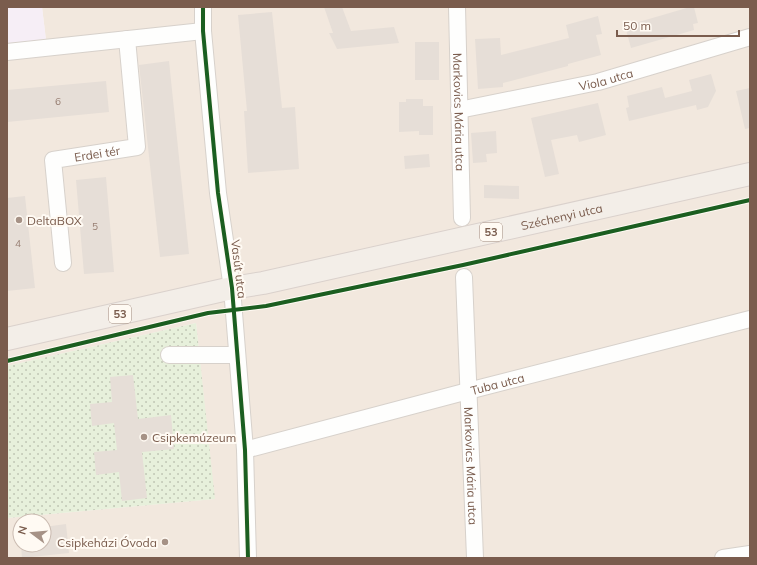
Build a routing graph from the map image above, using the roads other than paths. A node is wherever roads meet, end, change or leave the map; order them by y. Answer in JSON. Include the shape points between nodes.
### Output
{"nodes":[{"id":1,"x":202,"y":7,"type":"edge"},
{"id":2,"x":457,"y":7,"type":"edge"},
{"id":3,"x":203,"y":31,"type":"junction"},
{"id":4,"x":750,"y":37,"type":"edge"},
{"id":5,"x":127,"y":39,"type":"junction"},
{"id":6,"x":7,"y":52,"type":"edge"},
{"id":7,"x":459,"y":110,"type":"junction"},
{"id":8,"x":750,"y":174,"type":"edge"},
{"id":9,"x":462,"y":218,"type":"dead end"},
{"id":10,"x":63,"y":263,"type":"dead end"},
{"id":11,"x":464,"y":277,"type":"dead end"},
{"id":12,"x":232,"y":288,"type":"junction"},
{"id":13,"x":750,"y":319,"type":"edge"},
{"id":14,"x":7,"y":339,"type":"edge"},
{"id":15,"x":169,"y":355,"type":"dead end"},
{"id":16,"x":237,"y":355,"type":"junction"},
{"id":17,"x":468,"y":391,"type":"junction"},
{"id":18,"x":245,"y":450,"type":"junction"},
{"id":19,"x":750,"y":554,"type":"edge"},
{"id":20,"x":248,"y":558,"type":"edge"},
{"id":21,"x":475,"y":558,"type":"edge"},
{"id":22,"x":723,"y":558,"type":"edge"}],
"edges":[{"from":1,"to":3,"type":"street","name":"Vasút utca"},
{"from":2,"to":7,"type":"street","name":"Markovics Mária utca"},
{"from":3,"to":5,"type":"street"},
{"from":3,"to":12,"type":"street","name":"Vasút utca","via":[[218,193]]},
{"from":4,"to":7,"type":"street","name":"Viola utca","via":[[598,82]]},
{"from":5,"to":6,"type":"street"},
{"from":5,"to":10,"type":"street","name":"Erdei tér","via":[[137,147],[53,160]]},
{"from":7,"to":9,"type":"street","name":"Markovics Mária utca"},
{"from":8,"to":12,"type":"main road","name":"Széchenyi utca","number":"53"},
{"from":11,"to":17,"type":"street","name":"Markovics Mária utca"},
{"from":12,"to":14,"type":"main road","number":"53"},
{"from":12,"to":16,"type":"street","name":"Vasút utca"},
{"from":13,"to":17,"type":"street","name":"Tuba utca"},
{"from":15,"to":16,"type":"street"},
{"from":16,"to":18,"type":"street","name":"Vasút utca"},
{"from":17,"to":18,"type":"street","name":"Tuba utca"},
{"from":17,"to":21,"type":"street","name":"Markovics Mária utca"},
{"from":18,"to":20,"type":"street","name":"Vasút utca"},
{"from":19,"to":22,"type":"street"}]}
